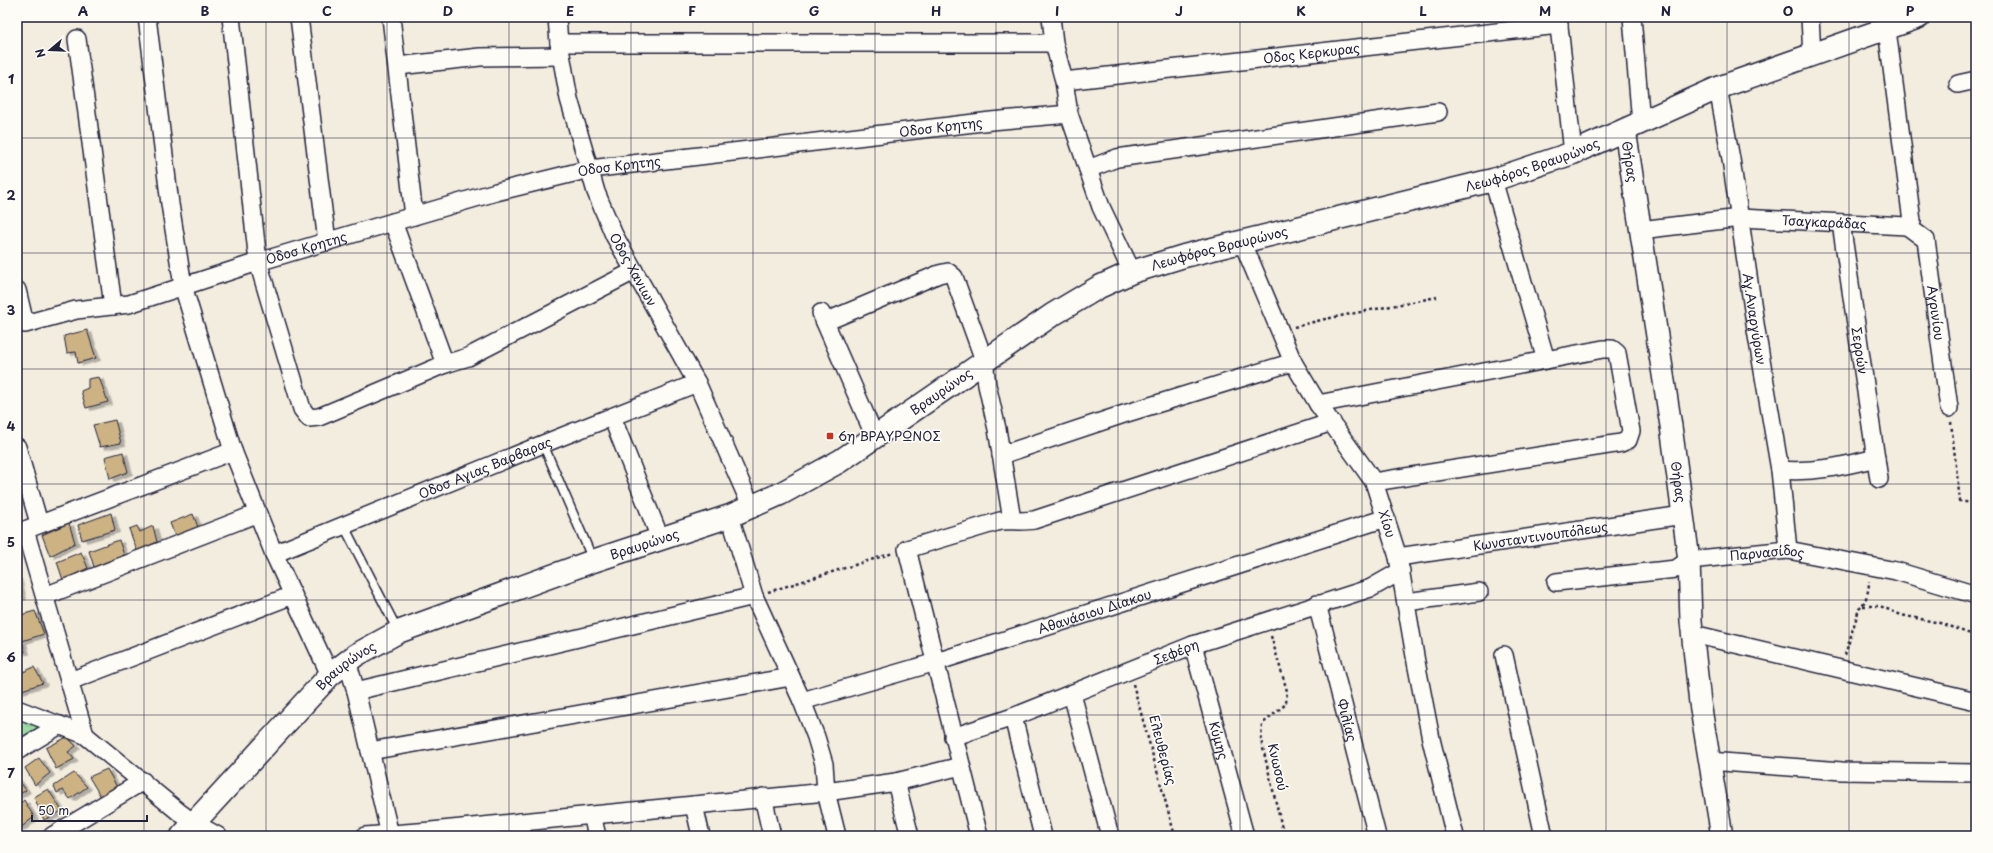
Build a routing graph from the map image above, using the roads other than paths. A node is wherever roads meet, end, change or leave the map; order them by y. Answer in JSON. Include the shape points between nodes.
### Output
{"nodes":[{"id":1,"x":147,"y":17,"type":"edge"},
{"id":2,"x":231,"y":17,"type":"edge"},
{"id":3,"x":299,"y":17,"type":"edge"},
{"id":4,"x":391,"y":17,"type":"edge"},
{"id":5,"x":557,"y":17,"type":"edge"},
{"id":6,"x":1051,"y":17,"type":"edge"},
{"id":7,"x":1632,"y":17,"type":"edge"},
{"id":8,"x":1810,"y":17,"type":"edge"},
{"id":9,"x":1919,"y":17,"type":"edge"},
{"id":10,"x":1558,"y":21,"type":"edge"},
{"id":11,"x":1887,"y":30,"type":"junction"},
{"id":12,"x":78,"y":39,"type":"dead end"},
{"id":13,"x":1054,"y":43,"type":"junction"},
{"id":14,"x":560,"y":49,"type":"junction"},
{"id":15,"x":1812,"y":56,"type":"junction"},
{"id":16,"x":398,"y":66,"type":"junction"},
{"id":17,"x":1976,"y":80,"type":"edge"},
{"id":18,"x":1064,"y":81,"type":"junction"},
{"id":19,"x":1958,"y":84,"type":"dead end"},
{"id":20,"x":1718,"y":88,"type":"junction"},
{"id":21,"x":1438,"y":112,"type":"dead end"},
{"id":22,"x":1069,"y":114,"type":"junction"},
{"id":23,"x":1633,"y":126,"type":"junction"},
{"id":24,"x":1573,"y":153,"type":"junction"},
{"id":25,"x":590,"y":169,"type":"junction"},
{"id":26,"x":1088,"y":169,"type":"junction"},
{"id":27,"x":1493,"y":180,"type":"junction"},
{"id":28,"x":414,"y":216,"type":"junction"},
{"id":29,"x":1740,"y":218,"type":"junction"},
{"id":30,"x":392,"y":222,"type":"junction"},
{"id":31,"x":1841,"y":223,"type":"junction"},
{"id":32,"x":1907,"y":226,"type":"junction"},
{"id":33,"x":1640,"y":230,"type":"junction"},
{"id":34,"x":1242,"y":241,"type":"junction"},
{"id":35,"x":327,"y":242,"type":"junction"},
{"id":36,"x":258,"y":262,"type":"junction"},
{"id":37,"x":634,"y":271,"type":"junction"},
{"id":38,"x":1132,"y":272,"type":"junction"},
{"id":39,"x":183,"y":286,"type":"junction"},
{"id":40,"x":17,"y":290,"type":"edge"},
{"id":41,"x":113,"y":306,"type":"junction"},
{"id":42,"x":21,"y":325,"type":"edge"},
{"id":43,"x":984,"y":360,"type":"junction"},
{"id":44,"x":1546,"y":360,"type":"junction"},
{"id":45,"x":1293,"y":362,"type":"junction"},
{"id":46,"x":445,"y":364,"type":"junction"},
{"id":47,"x":697,"y":383,"type":"junction"},
{"id":48,"x":1318,"y":404,"type":"junction"},
{"id":49,"x":1949,"y":408,"type":"road end"},
{"id":50,"x":612,"y":416,"type":"junction"},
{"id":51,"x":1332,"y":422,"type":"junction"},
{"id":52,"x":875,"y":437,"type":"junction"},
{"id":53,"x":543,"y":444,"type":"junction"},
{"id":54,"x":17,"y":447,"type":"edge"},
{"id":55,"x":233,"y":451,"type":"junction"},
{"id":56,"x":1001,"y":455,"type":"junction"},
{"id":57,"x":1876,"y":458,"type":"junction"},
{"id":58,"x":1780,"y":470,"type":"junction"},
{"id":59,"x":1879,"y":479,"type":"dead end"},
{"id":60,"x":1374,"y":482,"type":"junction"},
{"id":61,"x":752,"y":508,"type":"junction"},
{"id":62,"x":256,"y":514,"type":"junction"},
{"id":63,"x":1683,"y":515,"type":"junction"},
{"id":64,"x":730,"y":516,"type":"junction"},
{"id":65,"x":1386,"y":518,"type":"junction"},
{"id":66,"x":1012,"y":520,"type":"junction"},
{"id":67,"x":344,"y":526,"type":"junction"},
{"id":68,"x":27,"y":529,"type":"edge"},
{"id":69,"x":660,"y":538,"type":"junction"},
{"id":70,"x":1788,"y":550,"type":"junction"},
{"id":71,"x":274,"y":554,"type":"junction"},
{"id":72,"x":1689,"y":560,"type":"junction"},
{"id":73,"x":593,"y":561,"type":"junction"},
{"id":74,"x":1399,"y":564,"type":"junction"},
{"id":75,"x":1556,"y":582,"type":"dead end"},
{"id":76,"x":1479,"y":592,"type":"dead end"},
{"id":77,"x":293,"y":595,"type":"junction"},
{"id":78,"x":1976,"y":595,"type":"edge"},
{"id":79,"x":45,"y":596,"type":"junction"},
{"id":80,"x":754,"y":596,"type":"junction"},
{"id":81,"x":1406,"y":602,"type":"junction"},
{"id":82,"x":1317,"y":604,"type":"junction"},
{"id":83,"x":398,"y":632,"type":"junction"},
{"id":84,"x":1693,"y":634,"type":"junction"},
{"id":85,"x":1193,"y":645,"type":"junction"},
{"id":86,"x":1504,"y":655,"type":"dead end"},
{"id":87,"x":346,"y":661,"type":"junction"},
{"id":88,"x":936,"y":662,"type":"junction"},
{"id":89,"x":330,"y":675,"type":"junction"},
{"id":90,"x":791,"y":678,"type":"junction"},
{"id":91,"x":70,"y":681,"type":"junction"},
{"id":92,"x":356,"y":691,"type":"junction"},
{"id":93,"x":1072,"y":694,"type":"junction"},
{"id":94,"x":802,"y":701,"type":"junction"},
{"id":95,"x":1976,"y":701,"type":"edge"},
{"id":96,"x":17,"y":709,"type":"edge"},
{"id":97,"x":1013,"y":717,"type":"junction"},
{"id":98,"x":60,"y":725,"type":"junction"},
{"id":99,"x":85,"y":735,"type":"junction"},
{"id":100,"x":953,"y":737,"type":"junction"},
{"id":101,"x":17,"y":751,"type":"edge"},
{"id":102,"x":370,"y":751,"type":"junction"},
{"id":103,"x":1709,"y":761,"type":"junction"},
{"id":104,"x":961,"y":766,"type":"junction"},
{"id":105,"x":1976,"y":773,"type":"edge"},
{"id":106,"x":143,"y":781,"type":"junction"},
{"id":107,"x":896,"y":782,"type":"junction"},
{"id":108,"x":826,"y":792,"type":"junction"},
{"id":109,"x":763,"y":797,"type":"junction"},
{"id":110,"x":694,"y":806,"type":"junction"},
{"id":111,"x":592,"y":815,"type":"junction"},
{"id":112,"x":188,"y":829,"type":"edge"},
{"id":113,"x":522,"y":829,"type":"edge"},
{"id":114,"x":431,"y":834,"type":"edge"},
{"id":115,"x":390,"y":835,"type":"junction"},
{"id":116,"x":52,"y":836,"type":"edge"},
{"id":117,"x":218,"y":836,"type":"edge"},
{"id":118,"x":365,"y":836,"type":"edge"},
{"id":119,"x":597,"y":836,"type":"edge"},
{"id":120,"x":701,"y":836,"type":"edge"},
{"id":121,"x":772,"y":836,"type":"edge"},
{"id":122,"x":837,"y":836,"type":"edge"},
{"id":123,"x":910,"y":836,"type":"edge"},
{"id":124,"x":979,"y":836,"type":"edge"},
{"id":125,"x":1043,"y":836,"type":"edge"},
{"id":126,"x":1110,"y":836,"type":"edge"},
{"id":127,"x":1245,"y":836,"type":"edge"},
{"id":128,"x":1377,"y":836,"type":"edge"},
{"id":129,"x":1455,"y":836,"type":"edge"},
{"id":130,"x":1544,"y":836,"type":"edge"},
{"id":131,"x":1722,"y":836,"type":"edge"}],
"edges":[{"from":1,"to":39,"type":"street","via":[[170,204]]},
{"from":2,"to":36,"type":"street"},
{"from":3,"to":35,"type":"street"},
{"from":4,"to":16,"type":"street"},
{"from":5,"to":14,"type":"street","name":"Οδος Χανιων"},
{"from":6,"to":13,"type":"street"},
{"from":7,"to":23,"type":"street"},
{"from":8,"to":15,"type":"street"},
{"from":9,"to":11,"type":"main road","name":"Λεωφόρος Βραυρώνος"},
{"from":10,"to":18,"type":"street","name":"Οδος Κερκυρας"},
{"from":10,"to":24,"type":"street"},
{"from":11,"to":15,"type":"main road","name":"Λεωφόρος Βραυρώνος"},
{"from":11,"to":32,"type":"street","via":[[1912,221]]},
{"from":12,"to":41,"type":"street"},
{"from":13,"to":14,"type":"street"},
{"from":13,"to":18,"type":"street"},
{"from":14,"to":16,"type":"street"},
{"from":14,"to":25,"type":"street","name":"Οδος Χανιων","via":[[569,99]]},
{"from":15,"to":20,"type":"main road","name":"Λεωφόρος Βραυρώνος"},
{"from":16,"to":28,"type":"street"},
{"from":17,"to":19,"type":"street"},
{"from":18,"to":22,"type":"street"},
{"from":20,"to":23,"type":"main road","name":"Λεωφόρος Βραυρώνος"},
{"from":20,"to":29,"type":"street","name":"Αγ.Αναργύρων"},
{"from":21,"to":26,"type":"street","via":[[1117,158]]},
{"from":22,"to":25,"type":"street","name":"Οδοσ Κρητης"},
{"from":22,"to":26,"type":"street"},
{"from":23,"to":24,"type":"main road","name":"Λεωφόρος Βραυρώνος"},
{"from":23,"to":33,"type":"street","name":"Θήρας"},
{"from":24,"to":27,"type":"main road","name":"Λεωφόρος Βραυρώνος"},
{"from":25,"to":28,"type":"street","name":"Οδοσ Κρητης","via":[[496,192]]},
{"from":25,"to":37,"type":"street","name":"Οδος Χανιων","via":[[596,192],[614,234]]},
{"from":26,"to":38,"type":"street","via":[[1101,206]]},
{"from":27,"to":34,"type":"main road","name":"Λεωφόρος Βραυρώνος"},
{"from":27,"to":44,"type":"street"},
{"from":28,"to":30,"type":"street","name":"Οδοσ Κρητης"},
{"from":29,"to":31,"type":"street","name":"Τσαγκαράδας"},
{"from":29,"to":33,"type":"street","name":"Τσαγκαράδας"},
{"from":29,"to":58,"type":"street","name":"Αγ.Αναργύρων"},
{"from":30,"to":35,"type":"street","name":"Οδοσ Κρητης"},
{"from":30,"to":46,"type":"street"},
{"from":31,"to":32,"type":"street","name":"Τσαγκαράδας"},
{"from":31,"to":57,"type":"street","name":"Σερρών"},
{"from":32,"to":49,"type":"street","name":"Αγρινίου","via":[[1926,240]]},
{"from":33,"to":63,"type":"street","name":"Θήρας"},
{"from":34,"to":38,"type":"main road","name":"Λεωφόρος Βραυρώνος"},
{"from":34,"to":45,"type":"street","name":"Χίου"},
{"from":35,"to":36,"type":"street","name":"Οδοσ Κρητης"},
{"from":36,"to":39,"type":"street","name":"Οδοσ Κρητης"},
{"from":36,"to":46,"type":"street","via":[[302,409],[309,418],[319,417]]},
{"from":37,"to":46,"type":"street","via":[[468,357]]},
{"from":37,"to":47,"type":"street","name":"Οδος Χανιων"},
{"from":38,"to":43,"type":"main road","name":"Βραυρώνος","via":[[1099,287]]},
{"from":39,"to":41,"type":"street","name":"Οδοσ Κρητης","via":[[129,304]]},
{"from":39,"to":55,"type":"street"},
{"from":40,"to":42,"type":"street"},
{"from":41,"to":42,"type":"street","name":"Οδοσ Κρητης","via":[[76,310]]},
{"from":43,"to":52,"type":"main road","name":"Βραυρώνος"},
{"from":43,"to":52,"type":"street","via":[[954,277],[948,272],[823,317]]},
{"from":43,"to":56,"type":"street"},
{"from":44,"to":48,"type":"street"},
{"from":44,"to":60,"type":"street","via":[[1603,348],[1612,349],[1617,353],[1631,431],[1628,440],[1620,444]]},
{"from":45,"to":48,"type":"street","name":"Χίου"},
{"from":45,"to":56,"type":"street"},
{"from":47,"to":50,"type":"street","name":"Οδοσ Αγιας Βαρβαρας"},
{"from":47,"to":61,"type":"street","name":"Οδος Χανιων"},
{"from":48,"to":51,"type":"street","name":"Χίου"},
{"from":50,"to":53,"type":"street","name":"Οδοσ Αγιας Βαρβαρας"},
{"from":50,"to":69,"type":"street"},
{"from":51,"to":60,"type":"street","name":"Χίου"},
{"from":51,"to":66,"type":"street","via":[[1034,520]]},
{"from":52,"to":61,"type":"main road","name":"Βραυρώνος","via":[[811,478]]},
{"from":53,"to":67,"type":"street","name":"Οδοσ Αγιας Βαρβαρας"},
{"from":53,"to":73,"type":"lane"},
{"from":54,"to":68,"type":"street"},
{"from":55,"to":62,"type":"street"},
{"from":55,"to":68,"type":"street"},
{"from":56,"to":66,"type":"street"},
{"from":57,"to":58,"type":"street","via":[[1837,468],[1798,472]]},
{"from":57,"to":59,"type":"street","name":"Σερρών"},
{"from":58,"to":70,"type":"street","name":"Αγ.Αναργύρων"},
{"from":60,"to":65,"type":"street","name":"Χίου"},
{"from":61,"to":64,"type":"main road","name":"Βραυρώνος"},
{"from":62,"to":71,"type":"street"},
{"from":62,"to":79,"type":"street"},
{"from":63,"to":72,"type":"street","name":"Θήρας"},
{"from":63,"to":74,"type":"street","name":"Κωνσταντινουπόλεως"},
{"from":64,"to":69,"type":"main road","name":"Βραυρώνος"},
{"from":64,"to":80,"type":"street"},
{"from":65,"to":74,"type":"street","name":"Χίου"},
{"from":65,"to":88,"type":"street","name":"Αθανάσιου Δίακου"},
{"from":66,"to":88,"type":"street","via":[[1000,521],[907,549]]},
{"from":67,"to":71,"type":"street","name":"Οδοσ Αγιας Βαρβαρας"},
{"from":67,"to":83,"type":"lane"},
{"from":68,"to":79,"type":"street"},
{"from":69,"to":73,"type":"main road","name":"Βραυρώνος"},
{"from":70,"to":72,"type":"street","name":"Παρνασίδος"},
{"from":70,"to":78,"type":"street","name":"Παρνασίδος","via":[[1896,571]]},
{"from":71,"to":77,"type":"street"},
{"from":72,"to":75,"type":"street","name":"Παρνασίδος","via":[[1676,569]]},
{"from":72,"to":84,"type":"street","name":"Θήρας"},
{"from":73,"to":83,"type":"main road","name":"Βραυρώνος"},
{"from":74,"to":81,"type":"street","name":"Χίου"},
{"from":74,"to":82,"type":"street","name":"Σεφέρη","via":[[1371,588]]},
{"from":76,"to":81,"type":"street"},
{"from":77,"to":89,"type":"street"},
{"from":77,"to":91,"type":"street"},
{"from":79,"to":91,"type":"street"},
{"from":80,"to":90,"type":"street"},
{"from":80,"to":92,"type":"street"},
{"from":81,"to":129,"type":"street","name":"Χίου","via":[[1431,739]]},
{"from":82,"to":85,"type":"street","name":"Σεφέρη"},
{"from":82,"to":128,"type":"street","name":"Φιλίας"},
{"from":83,"to":87,"type":"main road","name":"Βραυρώνος"},
{"from":84,"to":95,"type":"street"},
{"from":84,"to":103,"type":"street","name":"Θήρας"},
{"from":85,"to":93,"type":"street","name":"Σεφέρη"},
{"from":85,"to":127,"type":"street","name":"Κύμης"},
{"from":86,"to":130,"type":"street"},
{"from":87,"to":89,"type":"main road","name":"Βραυρώνος"},
{"from":87,"to":92,"type":"street"},
{"from":88,"to":94,"type":"street","name":"Αθανάσιου Δίακου"},
{"from":88,"to":100,"type":"street"},
{"from":89,"to":112,"type":"main road","name":"Βραυρώνος"},
{"from":90,"to":94,"type":"street"},
{"from":90,"to":102,"type":"street"},
{"from":91,"to":99,"type":"street"},
{"from":92,"to":102,"type":"street"},
{"from":93,"to":97,"type":"street","name":"Σεφέρη"},
{"from":93,"to":126,"type":"street"},
{"from":94,"to":108,"type":"street","via":[[824,764]]},
{"from":96,"to":98,"type":"street"},
{"from":97,"to":100,"type":"street","name":"Σεφέρη"},
{"from":97,"to":125,"type":"street"},
{"from":98,"to":99,"type":"street"},
{"from":98,"to":101,"type":"street"},
{"from":99,"to":106,"type":"street"},
{"from":100,"to":104,"type":"street"},
{"from":102,"to":115,"type":"street"},
{"from":103,"to":105,"type":"street","via":[[1842,771]]},
{"from":103,"to":131,"type":"street","name":"Θήρας"},
{"from":104,"to":107,"type":"street"},
{"from":104,"to":124,"type":"street"},
{"from":106,"to":112,"type":"street"},
{"from":106,"to":116,"type":"street"},
{"from":107,"to":108,"type":"street"},
{"from":107,"to":123,"type":"street"},
{"from":108,"to":109,"type":"street"},
{"from":108,"to":122,"type":"street"},
{"from":109,"to":110,"type":"street"},
{"from":109,"to":121,"type":"street"},
{"from":110,"to":111,"type":"street"},
{"from":110,"to":120,"type":"street"},
{"from":111,"to":113,"type":"street"},
{"from":111,"to":119,"type":"street"},
{"from":112,"to":117,"type":"street"},
{"from":113,"to":114,"type":"street"},
{"from":114,"to":115,"type":"street"},
{"from":115,"to":118,"type":"street"}]}
